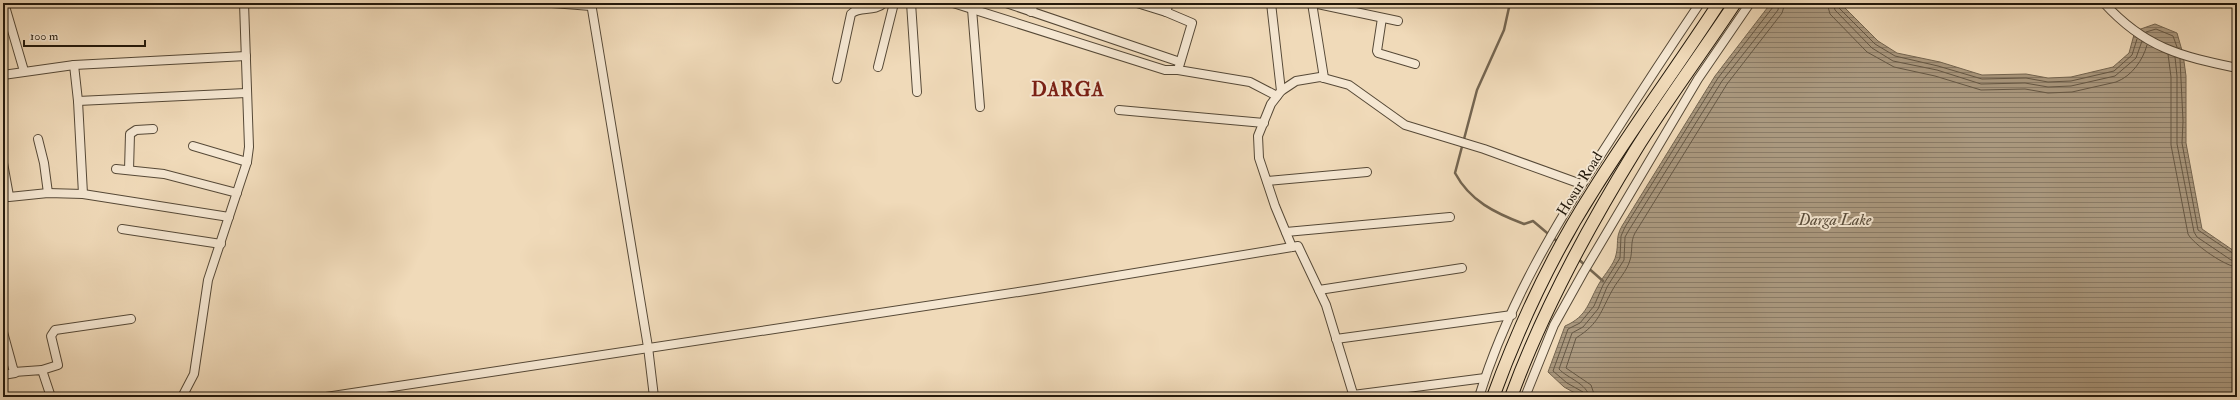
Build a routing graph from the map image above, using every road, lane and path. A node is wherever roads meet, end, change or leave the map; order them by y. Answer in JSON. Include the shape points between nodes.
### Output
{"nodes":[{"id":1,"x":4,"y":3,"type":"edge"},
{"id":2,"x":244,"y":3,"type":"edge"},
{"id":3,"x":552,"y":3,"type":"edge"},
{"id":4,"x":884,"y":3,"type":"edge"},
{"id":5,"x":894,"y":3,"type":"edge"},
{"id":6,"x":911,"y":3,"type":"edge"},
{"id":7,"x":953,"y":3,"type":"edge"},
{"id":8,"x":1006,"y":3,"type":"edge"},
{"id":9,"x":1034,"y":3,"type":"edge"},
{"id":10,"x":1137,"y":3,"type":"edge"},
{"id":11,"x":1169,"y":3,"type":"edge"},
{"id":12,"x":1271,"y":3,"type":"edge"},
{"id":13,"x":1312,"y":3,"type":"edge"},
{"id":14,"x":1700,"y":3,"type":"edge"},
{"id":15,"x":1719,"y":3,"type":"edge"},
{"id":16,"x":1735,"y":3,"type":"edge"},
{"id":17,"x":1750,"y":3,"type":"edge"},
{"id":18,"x":2104,"y":3,"type":"edge"},
{"id":19,"x":591,"y":5,"type":"edge"},
{"id":20,"x":972,"y":9,"type":"junction"},
{"id":21,"x":1031,"y":12,"type":"junction"},
{"id":22,"x":1166,"y":12,"type":"junction"},
{"id":23,"x":1382,"y":18,"type":"junction"},
{"id":24,"x":1398,"y":21,"type":"dead end"},
{"id":25,"x":246,"y":56,"type":"junction"},
{"id":26,"x":1415,"y":64,"type":"dead end"},
{"id":27,"x":74,"y":65,"type":"junction"},
{"id":28,"x":1179,"y":66,"type":"junction"},
{"id":29,"x":878,"y":68,"type":"dead end"},
{"id":30,"x":2237,"y":68,"type":"edge"},
{"id":31,"x":24,"y":70,"type":"junction"},
{"id":32,"x":3,"y":75,"type":"edge"},
{"id":33,"x":1324,"y":78,"type":"junction"},
{"id":34,"x":837,"y":79,"type":"dead end"},
{"id":35,"x":917,"y":92,"type":"dead end"},
{"id":36,"x":246,"y":93,"type":"junction"},
{"id":37,"x":1279,"y":94,"type":"junction"},
{"id":38,"x":78,"y":101,"type":"junction"},
{"id":39,"x":980,"y":107,"type":"dead end"},
{"id":40,"x":1119,"y":110,"type":"dead end"},
{"id":41,"x":1264,"y":123,"type":"junction"},
{"id":42,"x":153,"y":129,"type":"dead end"},
{"id":43,"x":38,"y":139,"type":"dead end"},
{"id":44,"x":193,"y":146,"type":"dead end"},
{"id":45,"x":247,"y":162,"type":"junction"},
{"id":46,"x":3,"y":163,"type":"edge"},
{"id":47,"x":116,"y":169,"type":"dead end"},
{"id":48,"x":129,"y":170,"type":"junction"},
{"id":49,"x":1367,"y":172,"type":"dead end"},
{"id":50,"x":1267,"y":182,"type":"junction"},
{"id":51,"x":1581,"y":184,"type":"junction"},
{"id":52,"x":48,"y":193,"type":"junction"},
{"id":53,"x":237,"y":193,"type":"junction"},
{"id":54,"x":83,"y":194,"type":"junction"},
{"id":55,"x":6,"y":198,"type":"edge"},
{"id":56,"x":229,"y":217,"type":"junction"},
{"id":57,"x":1450,"y":217,"type":"dead end"},
{"id":58,"x":122,"y":229,"type":"dead end"},
{"id":59,"x":1286,"y":232,"type":"junction"},
{"id":60,"x":221,"y":244,"type":"junction"},
{"id":61,"x":1292,"y":247,"type":"junction"},
{"id":62,"x":1462,"y":268,"type":"dead end"},
{"id":63,"x":1319,"y":290,"type":"junction"},
{"id":64,"x":1512,"y":315,"type":"junction"},
{"id":65,"x":131,"y":319,"type":"dead end"},
{"id":66,"x":3,"y":332,"type":"edge"},
{"id":67,"x":1336,"y":339,"type":"junction"},
{"id":68,"x":648,"y":347,"type":"junction"},
{"id":69,"x":42,"y":370,"type":"junction"},
{"id":70,"x":15,"y":373,"type":"junction"},
{"id":71,"x":3,"y":375,"type":"edge"},
{"id":72,"x":1485,"y":378,"type":"junction"},
{"id":73,"x":1354,"y":396,"type":"edge"},
{"id":74,"x":52,"y":397,"type":"edge"},
{"id":75,"x":182,"y":397,"type":"edge"},
{"id":76,"x":326,"y":397,"type":"edge"},
{"id":77,"x":654,"y":397,"type":"edge"},
{"id":78,"x":1479,"y":397,"type":"edge"},
{"id":79,"x":1493,"y":397,"type":"edge"},
{"id":80,"x":1511,"y":397,"type":"edge"},
{"id":81,"x":1525,"y":397,"type":"edge"}],
"edges":[{"from":1,"to":31,"type":"street"},
{"from":2,"to":25,"type":"street"},
{"from":3,"to":19,"type":"street"},
{"from":4,"to":34,"type":"street","via":[[877,9],[856,10],[851,14]]},
{"from":5,"to":29,"type":"street"},
{"from":6,"to":35,"type":"street"},
{"from":7,"to":20,"type":"street"},
{"from":8,"to":21,"type":"street"},
{"from":9,"to":21,"type":"street"},
{"from":10,"to":22,"type":"street"},
{"from":11,"to":22,"type":"street"},
{"from":12,"to":37,"type":"street"},
{"from":13,"to":23,"type":"street"},
{"from":13,"to":33,"type":"street"},
{"from":14,"to":51,"type":"street"},
{"from":15,"to":79,"type":"highway","name":"Hosur Road","via":[[1592,192],[1570,230],[1508,356]]},
{"from":16,"to":80,"type":"highway","name":"Hosur Road","via":[[1635,151],[1526,355]]},
{"from":17,"to":81,"type":"street","via":[[1698,78],[1583,273],[1554,326]]},
{"from":18,"to":30,"type":"street","via":[[2155,45],[2191,59]]},
{"from":19,"to":68,"type":"street"},
{"from":20,"to":28,"type":"street","via":[[1165,70]]},
{"from":20,"to":39,"type":"street"},
{"from":21,"to":28,"type":"street"},
{"from":22,"to":28,"type":"street","via":[[1192,23]]},
{"from":23,"to":24,"type":"street"},
{"from":23,"to":26,"type":"street","via":[[1378,53]]},
{"from":25,"to":27,"type":"street"},
{"from":25,"to":36,"type":"street"},
{"from":27,"to":31,"type":"street"},
{"from":27,"to":38,"type":"street"},
{"from":28,"to":37,"type":"street","via":[[1250,82]]},
{"from":31,"to":32,"type":"street"},
{"from":33,"to":37,"type":"street","via":[[1296,81]]},
{"from":33,"to":51,"type":"street","via":[[1349,85],[1405,125],[1484,149]]},
{"from":36,"to":38,"type":"street"},
{"from":36,"to":45,"type":"street","via":[[249,147]]},
{"from":37,"to":41,"type":"street","via":[[1271,104]]},
{"from":38,"to":54,"type":"street"},
{"from":40,"to":41,"type":"street"},
{"from":41,"to":50,"type":"street","via":[[1258,136],[1260,158]]},
{"from":42,"to":48,"type":"street","via":[[136,130],[130,134]]},
{"from":43,"to":52,"type":"street"},
{"from":44,"to":45,"type":"street"},
{"from":45,"to":53,"type":"street"},
{"from":46,"to":55,"type":"street"},
{"from":47,"to":48,"type":"street"},
{"from":48,"to":53,"type":"street","via":[[164,174]]},
{"from":49,"to":50,"type":"street"},
{"from":50,"to":59,"type":"street"},
{"from":51,"to":64,"type":"street","via":[[1557,222]]},
{"from":52,"to":54,"type":"street"},
{"from":52,"to":55,"type":"street"},
{"from":53,"to":56,"type":"street"},
{"from":54,"to":56,"type":"street"},
{"from":56,"to":60,"type":"street"},
{"from":57,"to":59,"type":"street"},
{"from":58,"to":60,"type":"street"},
{"from":59,"to":61,"type":"street"},
{"from":60,"to":75,"type":"street","via":[[208,280],[194,374]]},
{"from":61,"to":63,"type":"street","via":[[1298,246]]},
{"from":61,"to":68,"type":"street","via":[[1038,289]]},
{"from":62,"to":63,"type":"street"},
{"from":63,"to":67,"type":"street"},
{"from":64,"to":67,"type":"street"},
{"from":64,"to":72,"type":"street"},
{"from":65,"to":69,"type":"street","via":[[55,330],[51,336],[58,365]]},
{"from":66,"to":70,"type":"street"},
{"from":67,"to":73,"type":"street"},
{"from":68,"to":76,"type":"street"},
{"from":68,"to":77,"type":"street"},
{"from":69,"to":70,"type":"street"},
{"from":69,"to":74,"type":"street"},
{"from":70,"to":71,"type":"street"},
{"from":72,"to":73,"type":"street"},
{"from":72,"to":78,"type":"street"}]}
